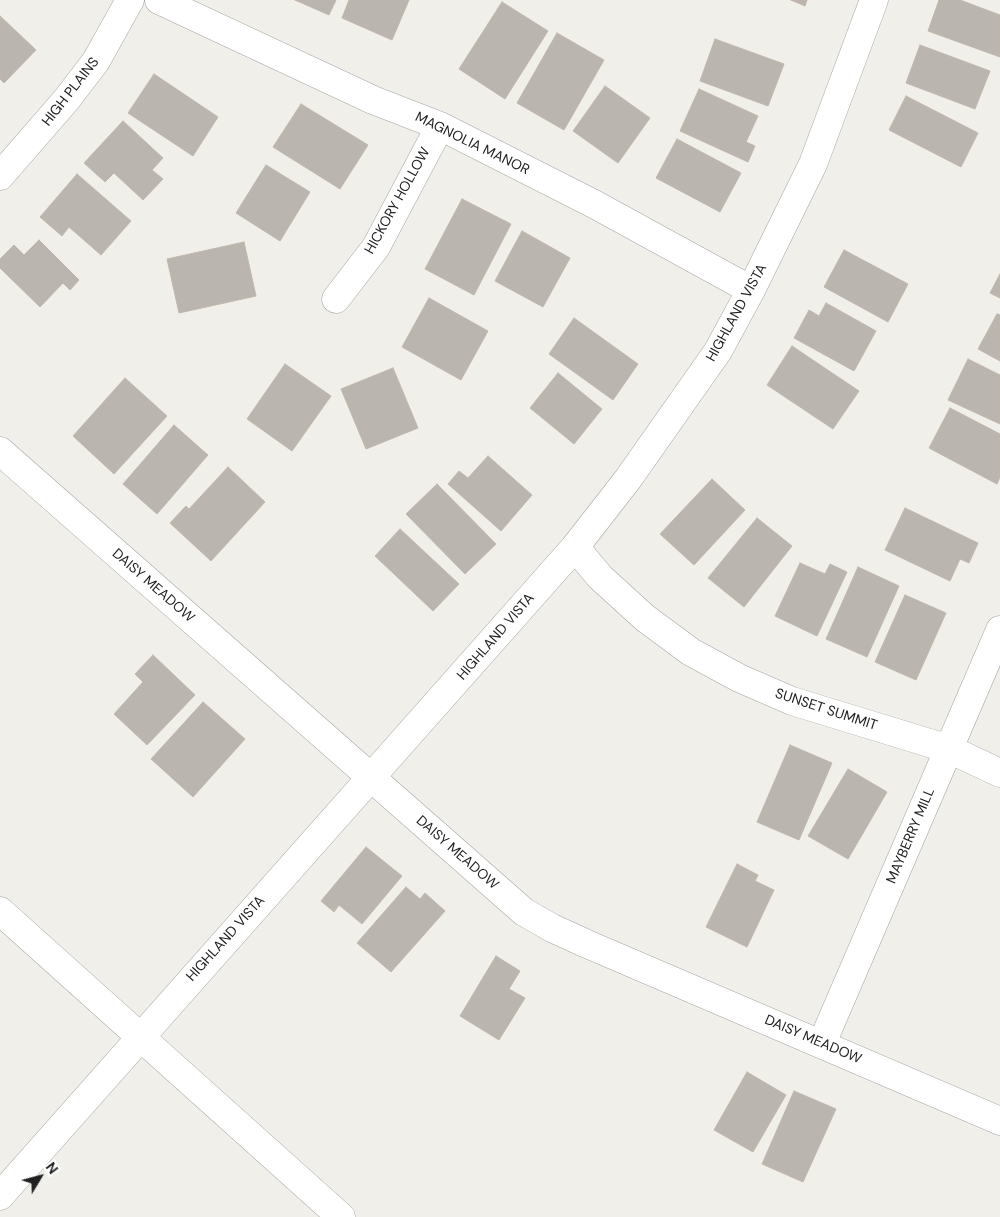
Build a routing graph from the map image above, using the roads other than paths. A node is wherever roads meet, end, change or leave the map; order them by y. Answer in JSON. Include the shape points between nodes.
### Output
{"nodes":[{"id":1,"x":130,"y":0,"type":"edge"},
{"id":2,"x":159,"y":0,"type":"edge"},
{"id":3,"x":874,"y":0,"type":"edge"},
{"id":4,"x":440,"y":126,"type":"junction"},
{"id":5,"x":0,"y":176,"type":"edge"},
{"id":6,"x":751,"y":290,"type":"junction"},
{"id":7,"x":336,"y":299,"type":"dead end"},
{"id":8,"x":0,"y":451,"type":"edge"},
{"id":9,"x":575,"y":547,"type":"junction"},
{"id":10,"x":1000,"y":630,"type":"edge"},
{"id":11,"x":949,"y":749,"type":"junction"},
{"id":12,"x":1000,"y":773,"type":"edge"},
{"id":13,"x":372,"y":778,"type":"junction"},
{"id":14,"x":0,"y":911,"type":"edge"},
{"id":15,"x":140,"y":1036,"type":"junction"},
{"id":16,"x":822,"y":1044,"type":"junction"},
{"id":17,"x":1000,"y":1122,"type":"edge"},
{"id":18,"x":0,"y":1196,"type":"edge"},
{"id":19,"x":341,"y":1217,"type":"edge"}],
"edges":[{"from":1,"to":5,"type":"street","name":"HIGH PLAINS","via":[[96,61],[62,106]]},
{"from":2,"to":4,"type":"street","name":"MAGNOLIA MANOR","via":[[373,100]]},
{"from":3,"to":6,"type":"street","name":"HIGHLAND VISTA","via":[[813,164]]},
{"from":4,"to":6,"type":"street","name":"MAGNOLIA MANOR","via":[[594,204]]},
{"from":4,"to":7,"type":"street","name":"HICKORY HOLLOW","via":[[376,247]]},
{"from":6,"to":9,"type":"street","name":"HIGHLAND VISTA","via":[[718,351],[628,479]]},
{"from":8,"to":13,"type":"street","name":"DAISY MEADOW"},
{"from":9,"to":11,"type":"street","name":"SUNSET SUMMIT","via":[[600,577],[645,618],[691,652],[731,674],[792,701]]},
{"from":9,"to":13,"type":"street","name":"HIGHLAND VISTA"},
{"from":10,"to":11,"type":"street","name":"MAYBERRY MILL"},
{"from":11,"to":12,"type":"street","name":"SUNSET SUMMIT"},
{"from":11,"to":16,"type":"street","name":"MAYBERRY MILL"},
{"from":13,"to":15,"type":"street","name":"HIGHLAND VISTA"},
{"from":13,"to":16,"type":"street","name":"DAISY MEADOW","via":[[524,912],[587,944]]},
{"from":14,"to":15,"type":"street"},
{"from":15,"to":18,"type":"street","name":"HIGHLAND VISTA"},
{"from":15,"to":19,"type":"street"},
{"from":16,"to":17,"type":"street","name":"DAISY MEADOW"}]}
